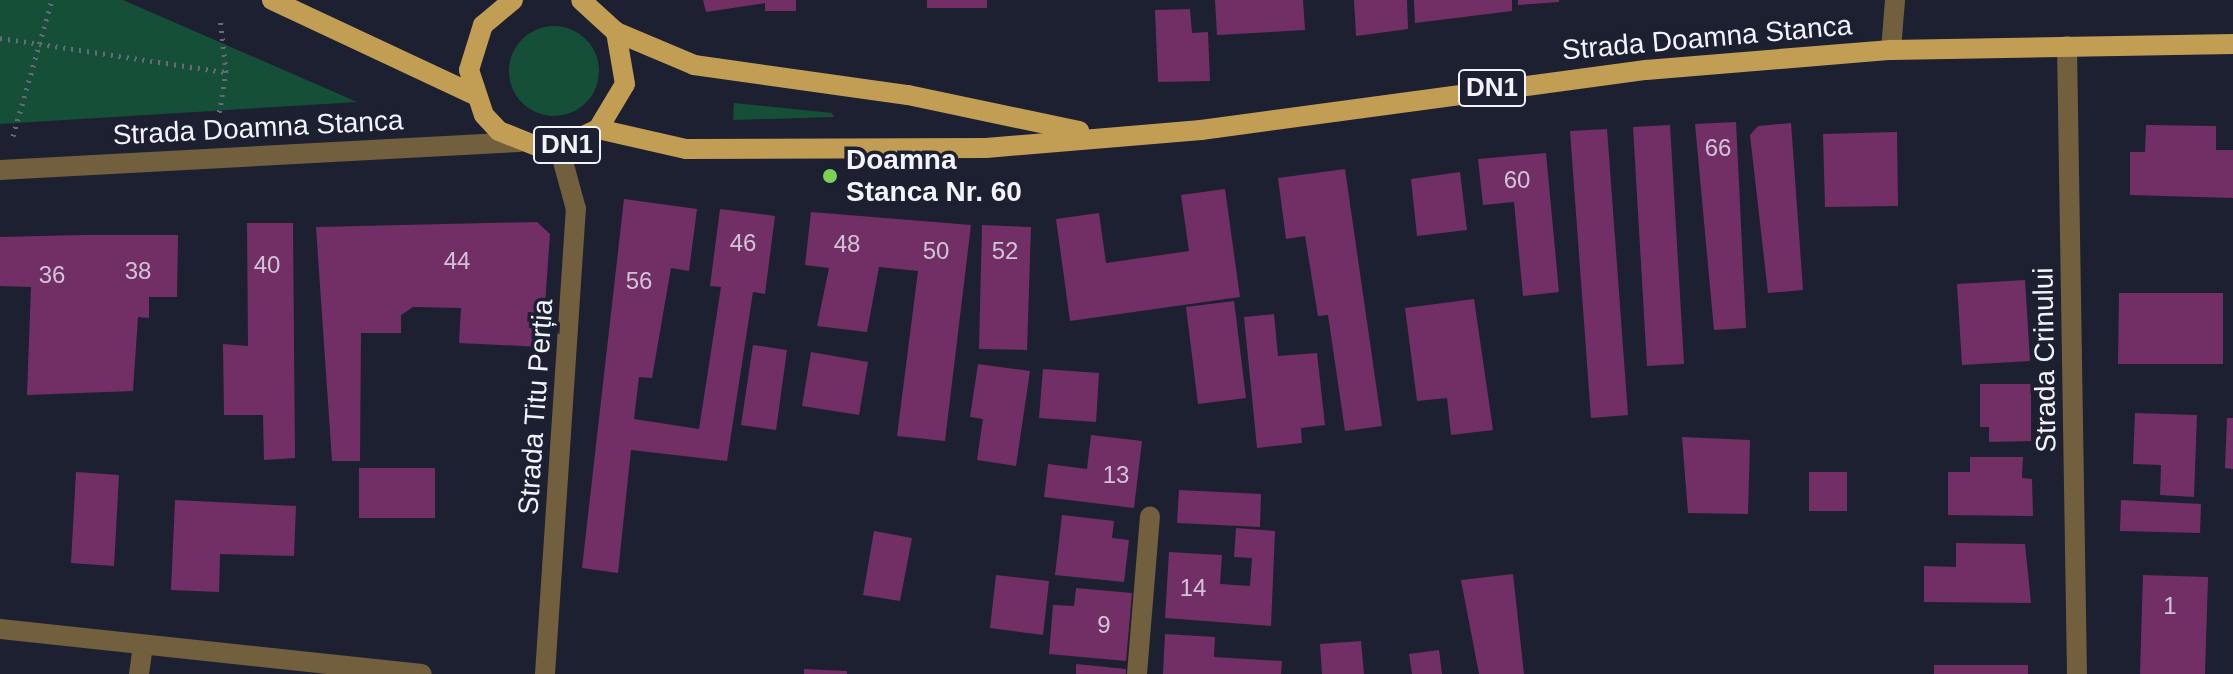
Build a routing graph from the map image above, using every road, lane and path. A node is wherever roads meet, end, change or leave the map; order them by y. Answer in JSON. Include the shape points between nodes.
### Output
{"nodes":[{"id":1,"x":52,"y":0,"type":"edge"},
{"id":2,"x":272,"y":0,"type":"edge"},
{"id":3,"x":581,"y":0,"type":"edge"},
{"id":4,"x":1895,"y":0,"type":"edge"},
{"id":5,"x":498,"y":2,"type":"edge"},
{"id":6,"x":220,"y":17,"type":"dead end"},
{"id":7,"x":616,"y":32,"type":"junction"},
{"id":8,"x":0,"y":38,"type":"edge"},
{"id":9,"x":45,"y":44,"type":"junction"},
{"id":10,"x":2233,"y":44,"type":"edge"},
{"id":11,"x":2067,"y":46,"type":"junction"},
{"id":12,"x":1891,"y":50,"type":"junction"},
{"id":13,"x":226,"y":72,"type":"junction"},
{"id":14,"x":473,"y":94,"type":"junction"},
{"id":15,"x":218,"y":120,"type":"dead end"},
{"id":16,"x":598,"y":129,"type":"junction"},
{"id":17,"x":1094,"y":135,"type":"junction"},
{"id":18,"x":13,"y":136,"type":"dead end"},
{"id":19,"x":519,"y":142,"type":"junction"},
{"id":20,"x":559,"y":147,"type":"junction"},
{"id":21,"x":0,"y":170,"type":"edge"},
{"id":22,"x":1150,"y":517,"type":"dead end"},
{"id":23,"x":0,"y":629,"type":"edge"},
{"id":24,"x":143,"y":645,"type":"junction"},
{"id":25,"x":139,"y":674,"type":"edge"},
{"id":26,"x":422,"y":674,"type":"edge"},
{"id":27,"x":545,"y":674,"type":"edge"},
{"id":28,"x":1137,"y":674,"type":"edge"},
{"id":29,"x":2077,"y":674,"type":"edge"}],
"edges":[{"from":1,"to":9,"type":"path"},
{"from":2,"to":14,"type":"main road","number":"DN1"},
{"from":3,"to":7,"type":"main road","number":"DN1"},
{"from":4,"to":12,"type":"street"},
{"from":5,"to":14,"type":"main road","via":[[472,47]]},
{"from":6,"to":13,"type":"path"},
{"from":7,"to":16,"type":"main road","number":"DN1","via":[[625,84]]},
{"from":7,"to":17,"type":"main road","name":"Strada Doamna Stanca","number":"DN1","via":[[694,65],[908,95]]},
{"from":8,"to":9,"type":"path"},
{"from":9,"to":13,"type":"path"},
{"from":9,"to":18,"type":"path"},
{"from":10,"to":11,"type":"main road","name":"Strada Doamna Stanca","number":"DN1"},
{"from":11,"to":12,"type":"main road","name":"Strada Doamna Stanca","number":"DN1"},
{"from":11,"to":29,"type":"street","name":"Strada Crinului"},
{"from":12,"to":17,"type":"main road","name":"Strada Doamna Stanca","number":"DN1","via":[[1646,70],[1201,130]]},
{"from":13,"to":15,"type":"path"},
{"from":14,"to":19,"type":"main road","number":"DN1","via":[[499,131]]},
{"from":16,"to":17,"type":"main road","name":"Strada Doamna Stanca","number":"DN1","via":[[657,147],[825,152],[986,148]]},
{"from":16,"to":20,"type":"main road","number":"DN1"},
{"from":19,"to":20,"type":"main road","number":"DN1"},
{"from":19,"to":21,"type":"street","name":"Strada Doamna Stanca"},
{"from":20,"to":27,"type":"street","name":"Strada Titu Perția","via":[[576,209]]},
{"from":22,"to":28,"type":"street"},
{"from":23,"to":24,"type":"street"},
{"from":24,"to":25,"type":"street"},
{"from":24,"to":26,"type":"street"}]}
